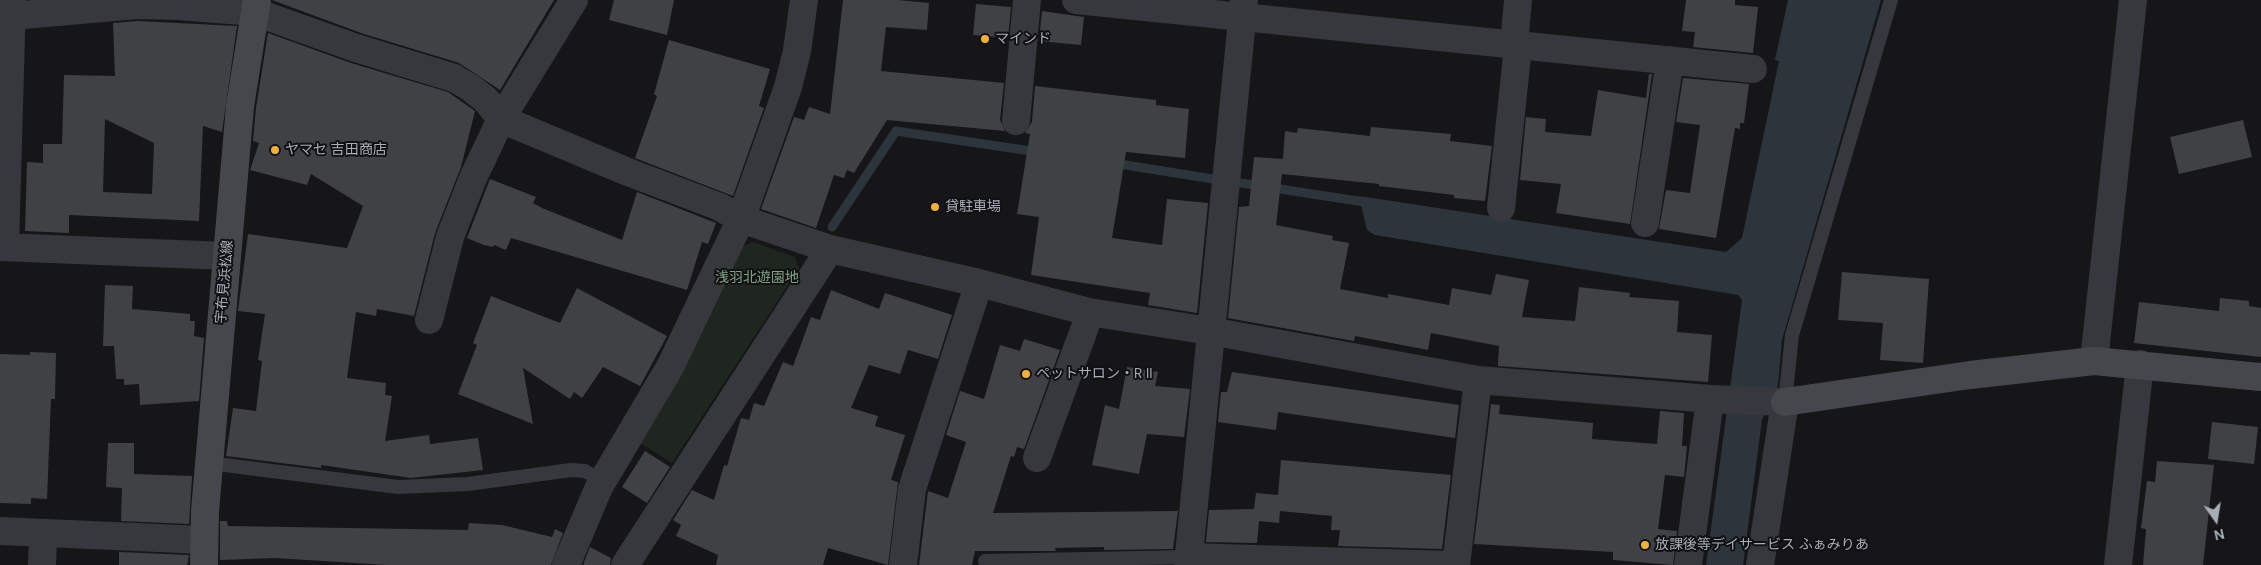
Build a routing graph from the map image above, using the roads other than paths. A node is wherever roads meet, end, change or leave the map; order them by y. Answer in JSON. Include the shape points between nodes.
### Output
{"nodes":[{"id":1,"x":574,"y":0,"type":"edge"},
{"id":2,"x":804,"y":0,"type":"edge"},
{"id":3,"x":1027,"y":0,"type":"edge"},
{"id":4,"x":1076,"y":0,"type":"edge"},
{"id":5,"x":1518,"y":0,"type":"edge"},
{"id":6,"x":1891,"y":0,"type":"edge"},
{"id":7,"x":2133,"y":0,"type":"edge"},
{"id":8,"x":256,"y":6,"type":"edge"},
{"id":9,"x":1243,"y":8,"type":"edge"},
{"id":10,"x":8,"y":12,"type":"edge"},
{"id":11,"x":1516,"y":45,"type":"junction"},
{"id":12,"x":1670,"y":60,"type":"junction"},
{"id":13,"x":1753,"y":69,"type":"dead end"},
{"id":14,"x":501,"y":119,"type":"junction"},
{"id":15,"x":1016,"y":122,"type":"dead end"},
{"id":16,"x":1501,"y":208,"type":"dead end"},
{"id":17,"x":741,"y":219,"type":"junction"},
{"id":18,"x":1645,"y":223,"type":"dead end"},
{"id":19,"x":3,"y":247,"type":"edge"},
{"id":20,"x":830,"y":249,"type":"junction"},
{"id":21,"x":228,"y":256,"type":"junction"},
{"id":22,"x":979,"y":283,"type":"junction"},
{"id":23,"x":1089,"y":312,"type":"junction"},
{"id":24,"x":429,"y":320,"type":"dead end"},
{"id":25,"x":1210,"y":331,"type":"junction"},
{"id":26,"x":2094,"y":361,"type":"junction"},
{"id":27,"x":2140,"y":364,"type":"junction"},
{"id":28,"x":2261,"y":377,"type":"edge"},
{"id":29,"x":1478,"y":380,"type":"junction"},
{"id":30,"x":1717,"y":399,"type":"junction"},
{"id":31,"x":1779,"y":403,"type":"junction"},
{"id":32,"x":1037,"y":458,"type":"dead end"},
{"id":33,"x":209,"y":463,"type":"junction"},
{"id":34,"x":603,"y":481,"type":"junction"},
{"id":35,"x":0,"y":531,"type":"edge"},
{"id":36,"x":43,"y":533,"type":"junction"},
{"id":37,"x":204,"y":552,"type":"edge"},
{"id":38,"x":985,"y":561,"type":"dead end"},
{"id":39,"x":1189,"y":561,"type":"edge"},
{"id":40,"x":42,"y":565,"type":"edge"},
{"id":41,"x":566,"y":565,"type":"edge"},
{"id":42,"x":625,"y":565,"type":"edge"},
{"id":43,"x":903,"y":565,"type":"edge"},
{"id":44,"x":1451,"y":565,"type":"edge"},
{"id":45,"x":1456,"y":565,"type":"edge"},
{"id":46,"x":1688,"y":565,"type":"edge"},
{"id":47,"x":1760,"y":565,"type":"edge"},
{"id":48,"x":2118,"y":565,"type":"edge"}],
"edges":[{"from":1,"to":14,"type":"street"},
{"from":2,"to":17,"type":"street","via":[[788,86]]},
{"from":3,"to":15,"type":"street"},
{"from":4,"to":9,"type":"street"},
{"from":5,"to":11,"type":"street"},
{"from":6,"to":31,"type":"lane","via":[[1792,336]]},
{"from":7,"to":26,"type":"street"},
{"from":8,"to":10,"type":"street","via":[[137,5]]},
{"from":8,"to":14,"type":"street","via":[[372,54],[454,78],[486,100]]},
{"from":8,"to":21,"type":"main road","name":"宇布見浜松線","via":[[240,106]]},
{"from":9,"to":11,"type":"street"},
{"from":9,"to":25,"type":"street"},
{"from":10,"to":19,"type":"street"},
{"from":11,"to":12,"type":"street"},
{"from":11,"to":16,"type":"street"},
{"from":12,"to":13,"type":"street"},
{"from":12,"to":18,"type":"street"},
{"from":14,"to":17,"type":"street","via":[[720,206]]},
{"from":14,"to":24,"type":"street","via":[[450,236]]},
{"from":17,"to":20,"type":"street"},
{"from":17,"to":34,"type":"street","via":[[670,367]]},
{"from":19,"to":21,"type":"street"},
{"from":20,"to":22,"type":"street"},
{"from":20,"to":42,"type":"street"},
{"from":21,"to":33,"type":"main road","name":"宇布見浜松線"},
{"from":22,"to":23,"type":"street"},
{"from":22,"to":43,"type":"street","via":[[914,479]]},
{"from":23,"to":25,"type":"street"},
{"from":23,"to":32,"type":"street"},
{"from":25,"to":29,"type":"street"},
{"from":25,"to":39,"type":"street"},
{"from":26,"to":27,"type":"main road"},
{"from":26,"to":31,"type":"main road","via":[[1970,375]]},
{"from":27,"to":28,"type":"main road"},
{"from":27,"to":48,"type":"street"},
{"from":29,"to":30,"type":"street"},
{"from":29,"to":45,"type":"street"},
{"from":30,"to":31,"type":"street"},
{"from":30,"to":46,"type":"street"},
{"from":31,"to":47,"type":"street"},
{"from":33,"to":34,"type":"lane","via":[[398,487],[468,484],[571,470],[585,471]]},
{"from":33,"to":37,"type":"main road","name":"宇布見浜松線"},
{"from":34,"to":41,"type":"street"},
{"from":35,"to":36,"type":"street"},
{"from":36,"to":37,"type":"street"},
{"from":36,"to":40,"type":"street"},
{"from":38,"to":39,"type":"lane"},
{"from":39,"to":44,"type":"street"}]}
